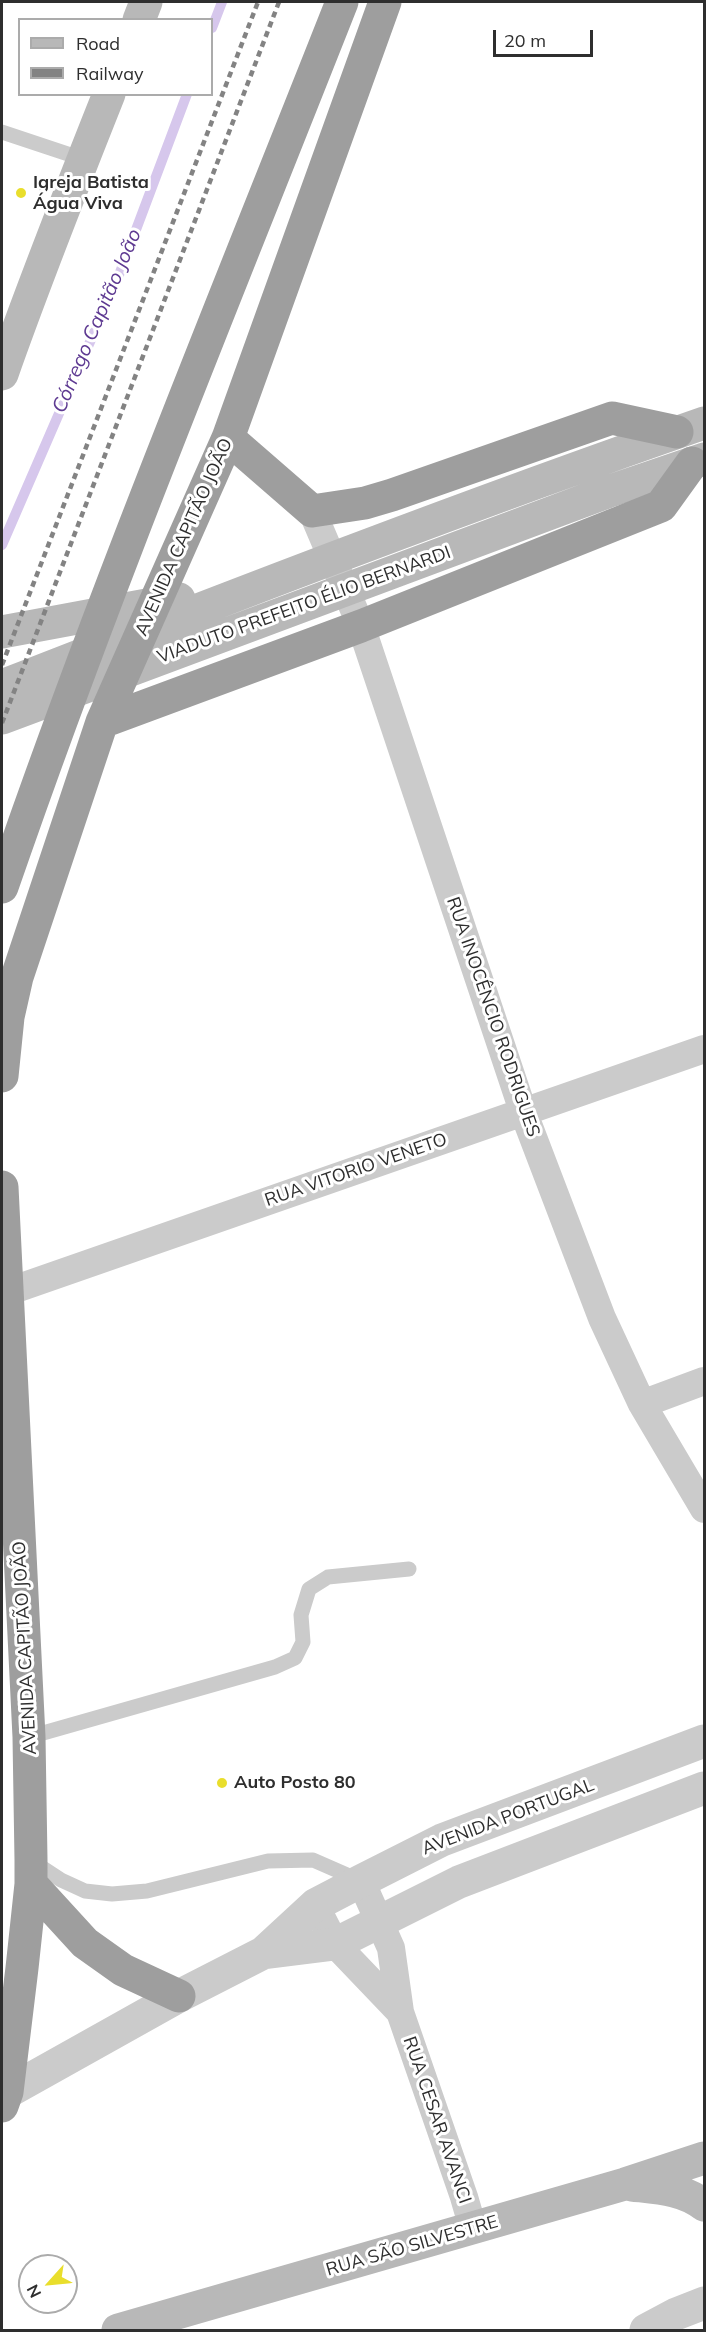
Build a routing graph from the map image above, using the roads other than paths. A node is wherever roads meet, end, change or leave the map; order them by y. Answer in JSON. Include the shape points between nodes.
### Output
{"nodes":[{"id":1,"x":146,"y":2,"type":"edge"},
{"id":2,"x":342,"y":2,"type":"edge"},
{"id":3,"x":385,"y":2,"type":"edge"},
{"id":4,"x":140,"y":18,"type":"edge"},
{"id":5,"x":108,"y":96,"type":"edge"},
{"id":6,"x":2,"y":132,"type":"edge"},
{"id":7,"x":83,"y":159,"type":"junction"},
{"id":8,"x":2,"y":374,"type":"edge"},
{"id":9,"x":691,"y":428,"type":"edge"},
{"id":10,"x":228,"y":438,"type":"junction"},
{"id":11,"x":698,"y":461,"type":"edge"},
{"id":12,"x":312,"y":511,"type":"junction"},
{"id":13,"x":267,"y":583,"type":"junction"},
{"id":14,"x":362,"y":626,"type":"junction"},
{"id":15,"x":2,"y":632,"type":"edge"},
{"id":16,"x":2,"y":686,"type":"edge"},
{"id":17,"x":2,"y":718,"type":"edge"},
{"id":18,"x":102,"y":722,"type":"junction"},
{"id":19,"x":2,"y":887,"type":"edge"},
{"id":20,"x":705,"y":1049,"type":"edge"},
{"id":21,"x":2,"y":1076,"type":"edge"},
{"id":22,"x":523,"y":1111,"type":"junction"},
{"id":23,"x":2,"y":1187,"type":"edge"},
{"id":24,"x":7,"y":1292,"type":"junction"},
{"id":25,"x":705,"y":1381,"type":"edge"},
{"id":26,"x":642,"y":1404,"type":"junction"},
{"id":27,"x":705,"y":1509,"type":"edge"},
{"id":28,"x":409,"y":1569,"type":"dead end"},
{"id":29,"x":29,"y":1737,"type":"junction"},
{"id":30,"x":705,"y":1741,"type":"edge"},
{"id":31,"x":705,"y":1788,"type":"edge"},
{"id":32,"x":31,"y":1872,"type":"junction"},
{"id":33,"x":361,"y":1881,"type":"junction"},
{"id":34,"x":315,"y":1905,"type":"junction"},
{"id":35,"x":381,"y":1921,"type":"junction"},
{"id":36,"x":335,"y":1944,"type":"junction"},
{"id":37,"x":263,"y":1953,"type":"junction"},
{"id":38,"x":179,"y":1996,"type":"junction"},
{"id":39,"x":400,"y":2012,"type":"junction"},
{"id":40,"x":3,"y":2098,"type":"edge"},
{"id":41,"x":705,"y":2158,"type":"edge"},
{"id":42,"x":705,"y":2166,"type":"edge"},
{"id":43,"x":625,"y":2184,"type":"junction"},
{"id":44,"x":698,"y":2200,"type":"edge"},
{"id":45,"x":473,"y":2228,"type":"junction"},
{"id":46,"x":705,"y":2303,"type":"edge"},
{"id":47,"x":118,"y":2331,"type":"edge"},
{"id":48,"x":646,"y":2331,"type":"edge"}],
"edges":[{"from":1,"to":4,"type":"main road"},
{"from":2,"to":19,"type":"highway","via":[[117,573]]},
{"from":3,"to":10,"type":"highway","name":"AVENIDA CAPITÃO JOÃO"},
{"from":5,"to":7,"type":"main road"},
{"from":6,"to":7,"type":"lane"},
{"from":7,"to":8,"type":"main road"},
{"from":9,"to":12,"type":"highway","via":[[612,418],[392,495]]},
{"from":9,"to":13,"type":"main road","name":"VIADUTO PREFEITO ÉLIO BERNARDI"},
{"from":10,"to":12,"type":"highway"},
{"from":10,"to":18,"type":"highway","name":"AVENIDA CAPITÃO JOÃO"},
{"from":11,"to":14,"type":"highway","via":[[661,506]]},
{"from":11,"to":17,"type":"main road","name":"VIADUTO PREFEITO ÉLIO BERNARDI"},
{"from":12,"to":14,"type":"street","name":"RUA INOCÊNCIO RODRIGUES"},
{"from":13,"to":15,"type":"main road"},
{"from":13,"to":16,"type":"main road","name":"VIADUTO PREFEITO ÉLIO BERNARDI"},
{"from":14,"to":18,"type":"highway"},
{"from":14,"to":22,"type":"street","name":"RUA INOCÊNCIO RODRIGUES"},
{"from":18,"to":21,"type":"highway","name":"AVENIDA CAPITÃO JOÃO","via":[[17,977]]},
{"from":20,"to":22,"type":"street","name":"RUA VITORIO VENETO"},
{"from":22,"to":24,"type":"street","name":"RUA VITORIO VENETO"},
{"from":22,"to":26,"type":"street","name":"RUA INOCÊNCIO RODRIGUES","via":[[602,1318]]},
{"from":23,"to":24,"type":"highway","name":"AVENIDA CAPITÃO JOÃO"},
{"from":24,"to":29,"type":"highway","name":"AVENIDA CAPITÃO JOÃO"},
{"from":25,"to":26,"type":"street"},
{"from":26,"to":27,"type":"street","name":"RUA INOCÊNCIO RODRIGUES"},
{"from":28,"to":29,"type":"lane","via":[[328,1577],[309,1589],[302,1615],[303,1642],[295,1658],[275,1667]]},
{"from":29,"to":32,"type":"highway","name":"AVENIDA CAPITÃO JOÃO"},
{"from":30,"to":33,"type":"street","name":"AVENIDA PORTUGAL","via":[[442,1840]]},
{"from":31,"to":35,"type":"street","name":"AVENIDA PORTUGAL","via":[[459,1882]]},
{"from":32,"to":33,"type":"lane","via":[[85,1891],[112,1894],[147,1891],[268,1861],[313,1860]]},
{"from":32,"to":38,"type":"highway","via":[[85,1943],[123,1970]]},
{"from":32,"to":40,"type":"highway","name":"AVENIDA CAPITÃO JOÃO"},
{"from":33,"to":34,"type":"street","name":"AVENIDA PORTUGAL"},
{"from":33,"to":35,"type":"street","name":"RUA CESAR AVANCI"},
{"from":34,"to":36,"type":"street","name":"RUA CESAR AVANCI"},
{"from":34,"to":37,"type":"street","name":"AVENIDA PORTUGAL"},
{"from":35,"to":36,"type":"street","name":"AVENIDA PORTUGAL"},
{"from":35,"to":39,"type":"street","name":"RUA CESAR AVANCI","via":[[391,1948]]},
{"from":36,"to":37,"type":"street","name":"AVENIDA PORTUGAL"},
{"from":36,"to":39,"type":"street","name":"RUA CESAR AVANCI"},
{"from":37,"to":38,"type":"street","name":"AVENIDA PORTUGAL"},
{"from":38,"to":40,"type":"street","name":"AVENIDA PORTUGAL"},
{"from":39,"to":45,"type":"street","name":"RUA CESAR AVANCI"},
{"from":41,"to":43,"type":"main road","name":"RUA SÃO SILVESTRE"},
{"from":42,"to":44,"type":"main road"},
{"from":43,"to":44,"type":"main road","via":[[662,2188]]},
{"from":43,"to":45,"type":"main road","name":"RUA SÃO SILVESTRE"},
{"from":45,"to":47,"type":"main road","name":"RUA SÃO SILVESTRE"},
{"from":46,"to":48,"type":"street"}]}
